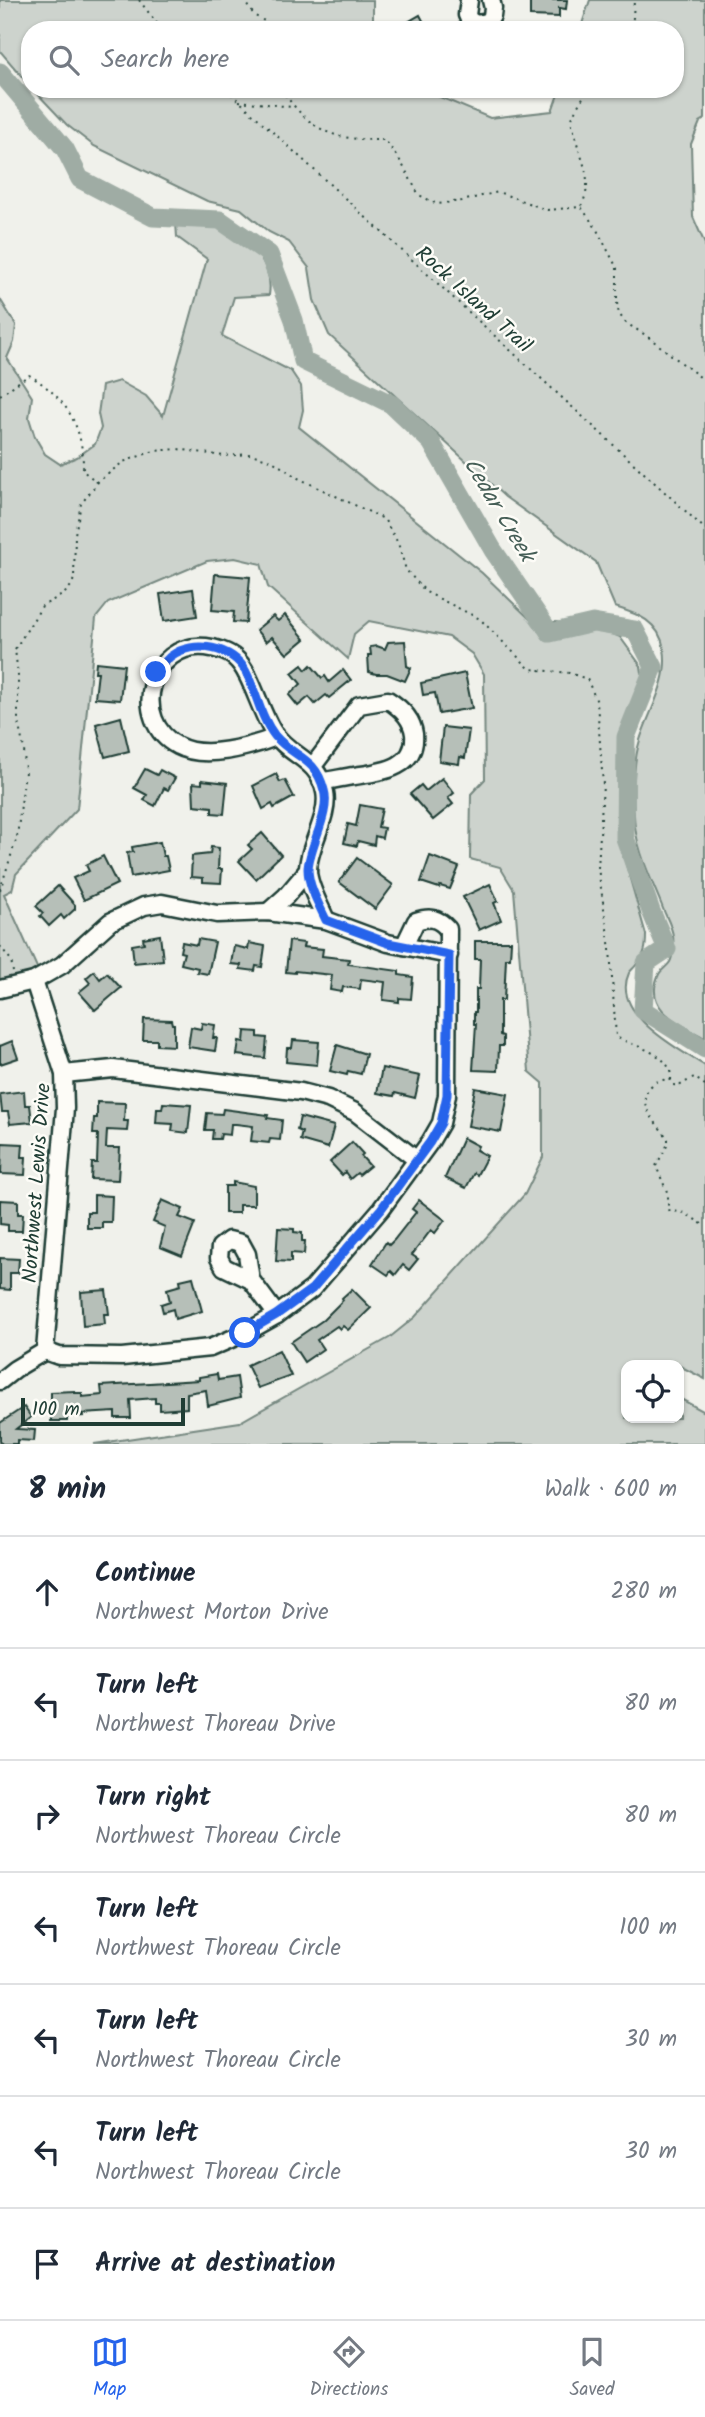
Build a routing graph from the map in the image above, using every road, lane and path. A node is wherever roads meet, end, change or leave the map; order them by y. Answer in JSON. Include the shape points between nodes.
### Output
{"nodes":[{"id":1,"x":139,"y":0,"type":"edge"},
{"id":2,"x":243,"y":0,"type":"edge"},
{"id":3,"x":470,"y":0,"type":"edge"},
{"id":4,"x":491,"y":0,"type":"edge"},
{"id":5,"x":634,"y":0,"type":"edge"},
{"id":6,"x":155,"y":21,"type":"edge"},
{"id":7,"x":264,"y":21,"type":"edge"},
{"id":8,"x":470,"y":21,"type":"edge"},
{"id":9,"x":490,"y":21,"type":"edge"},
{"id":10,"x":632,"y":21,"type":"edge"},
{"id":11,"x":235,"y":98,"type":"edge"},
{"id":12,"x":288,"y":98,"type":"edge"},
{"id":13,"x":583,"y":98,"type":"edge"},
{"id":14,"x":238,"y":101,"type":"junction"},
{"id":15,"x":294,"y":107,"type":"junction"},
{"id":16,"x":580,"y":207,"type":"junction"},
{"id":17,"x":705,"y":381,"type":"edge"},
{"id":18,"x":0,"y":395,"type":"edge"},
{"id":19,"x":98,"y":482,"type":"junction"},
{"id":20,"x":705,"y":529,"type":"edge"},
{"id":21,"x":276,"y":737,"type":"junction"},
{"id":22,"x":317,"y":773,"type":"junction"},
{"id":23,"x":308,"y":870,"type":"junction"},
{"id":24,"x":0,"y":890,"type":"edge"},
{"id":25,"x":268,"y":912,"type":"junction"},
{"id":26,"x":326,"y":920,"type":"junction"},
{"id":27,"x":0,"y":946,"type":"edge"},
{"id":28,"x":404,"y":946,"type":"junction"},
{"id":29,"x":449,"y":955,"type":"junction"},
{"id":30,"x":13,"y":976,"type":"dead end"},
{"id":31,"x":34,"y":981,"type":"junction"},
{"id":32,"x":0,"y":989,"type":"edge"},
{"id":33,"x":64,"y":1074,"type":"junction"},
{"id":34,"x":671,"y":1080,"type":"junction"},
{"id":35,"x":705,"y":1085,"type":"edge"},
{"id":36,"x":417,"y":1160,"type":"junction"},
{"id":37,"x":705,"y":1226,"type":"edge"},
{"id":38,"x":251,"y":1280,"type":"dead end"},
{"id":39,"x":276,"y":1315,"type":"junction"},
{"id":40,"x":45,"y":1351,"type":"junction"},
{"id":41,"x":0,"y":1381,"type":"edge"}],
"edges":[{"from":1,"to":6,"type":"path"},
{"from":2,"to":7,"type":"path"},
{"from":3,"to":8,"type":"street"},
{"from":4,"to":9,"type":"street"},
{"from":5,"to":10,"type":"path"},
{"from":11,"to":14,"type":"path","name":"Rock Island Trail"},
{"from":12,"to":15,"type":"path"},
{"from":13,"to":16,"type":"path","via":[[572,120],[589,182]]},
{"from":14,"to":15,"type":"path"},
{"from":14,"to":20,"type":"path","name":"Rock Island Trail"},
{"from":15,"to":16,"type":"path","via":[[336,137],[385,140],[419,195],[437,204],[498,192],[547,210]]},
{"from":16,"to":17,"type":"path","via":[[617,268],[619,314]]},
{"from":18,"to":19,"type":"path","via":[[29,375],[44,384],[71,414],[80,435],[83,471]]},
{"from":19,"to":24,"type":"path","via":[[81,504],[74,579],[64,594],[42,606],[15,649],[25,772],[17,837]]},
{"from":19,"to":34,"type":"path","via":[[123,462],[154,451],[251,454],[271,460],[384,519],[406,570],[426,592],[480,619],[530,669],[587,679],[597,702],[603,785],[598,868],[616,1037],[662,1059],[669,1065]]},
{"from":21,"to":21,"type":"street","via":[[246,670],[234,657],[205,647],[189,648],[172,655],[156,672],[150,710],[178,747],[229,750]]},
{"from":21,"to":22,"type":"street"},
{"from":22,"to":22,"type":"street","via":[[359,705],[388,700],[408,718],[414,740],[406,760],[386,771]]},
{"from":22,"to":23,"type":"street","via":[[326,794]]},
{"from":23,"to":25,"type":"street"},
{"from":23,"to":26,"type":"street"},
{"from":25,"to":26,"type":"street"},
{"from":25,"to":31,"type":"street","via":[[217,914],[162,903],[144,906],[110,922],[62,965]]},
{"from":26,"to":28,"type":"street"},
{"from":27,"to":30,"type":"path","via":[[11,960]]},
{"from":28,"to":29,"type":"street"},
{"from":28,"to":29,"type":"street","via":[[416,921],[428,917],[449,929]]},
{"from":29,"to":36,"type":"street","via":[[447,1095],[441,1123]]},
{"from":31,"to":32,"type":"street"},
{"from":31,"to":33,"type":"street","name":"Northwest Lewis Drive"},
{"from":33,"to":36,"type":"street","via":[[113,1069],[301,1092],[355,1112]]},
{"from":33,"to":40,"type":"street","name":"Northwest Lewis Drive"},
{"from":34,"to":35,"type":"path","via":[[679,1086],[694,1077]]},
{"from":34,"to":37,"type":"path","via":[[655,1082],[645,1099],[646,1110],[668,1139],[656,1166],[668,1194],[668,1210],[685,1213]]},
{"from":36,"to":39,"type":"street","via":[[312,1289]]},
{"from":38,"to":39,"type":"street"},
{"from":39,"to":40,"type":"street","via":[[210,1349],[122,1357],[59,1356]]},
{"from":40,"to":41,"type":"street"}]}
